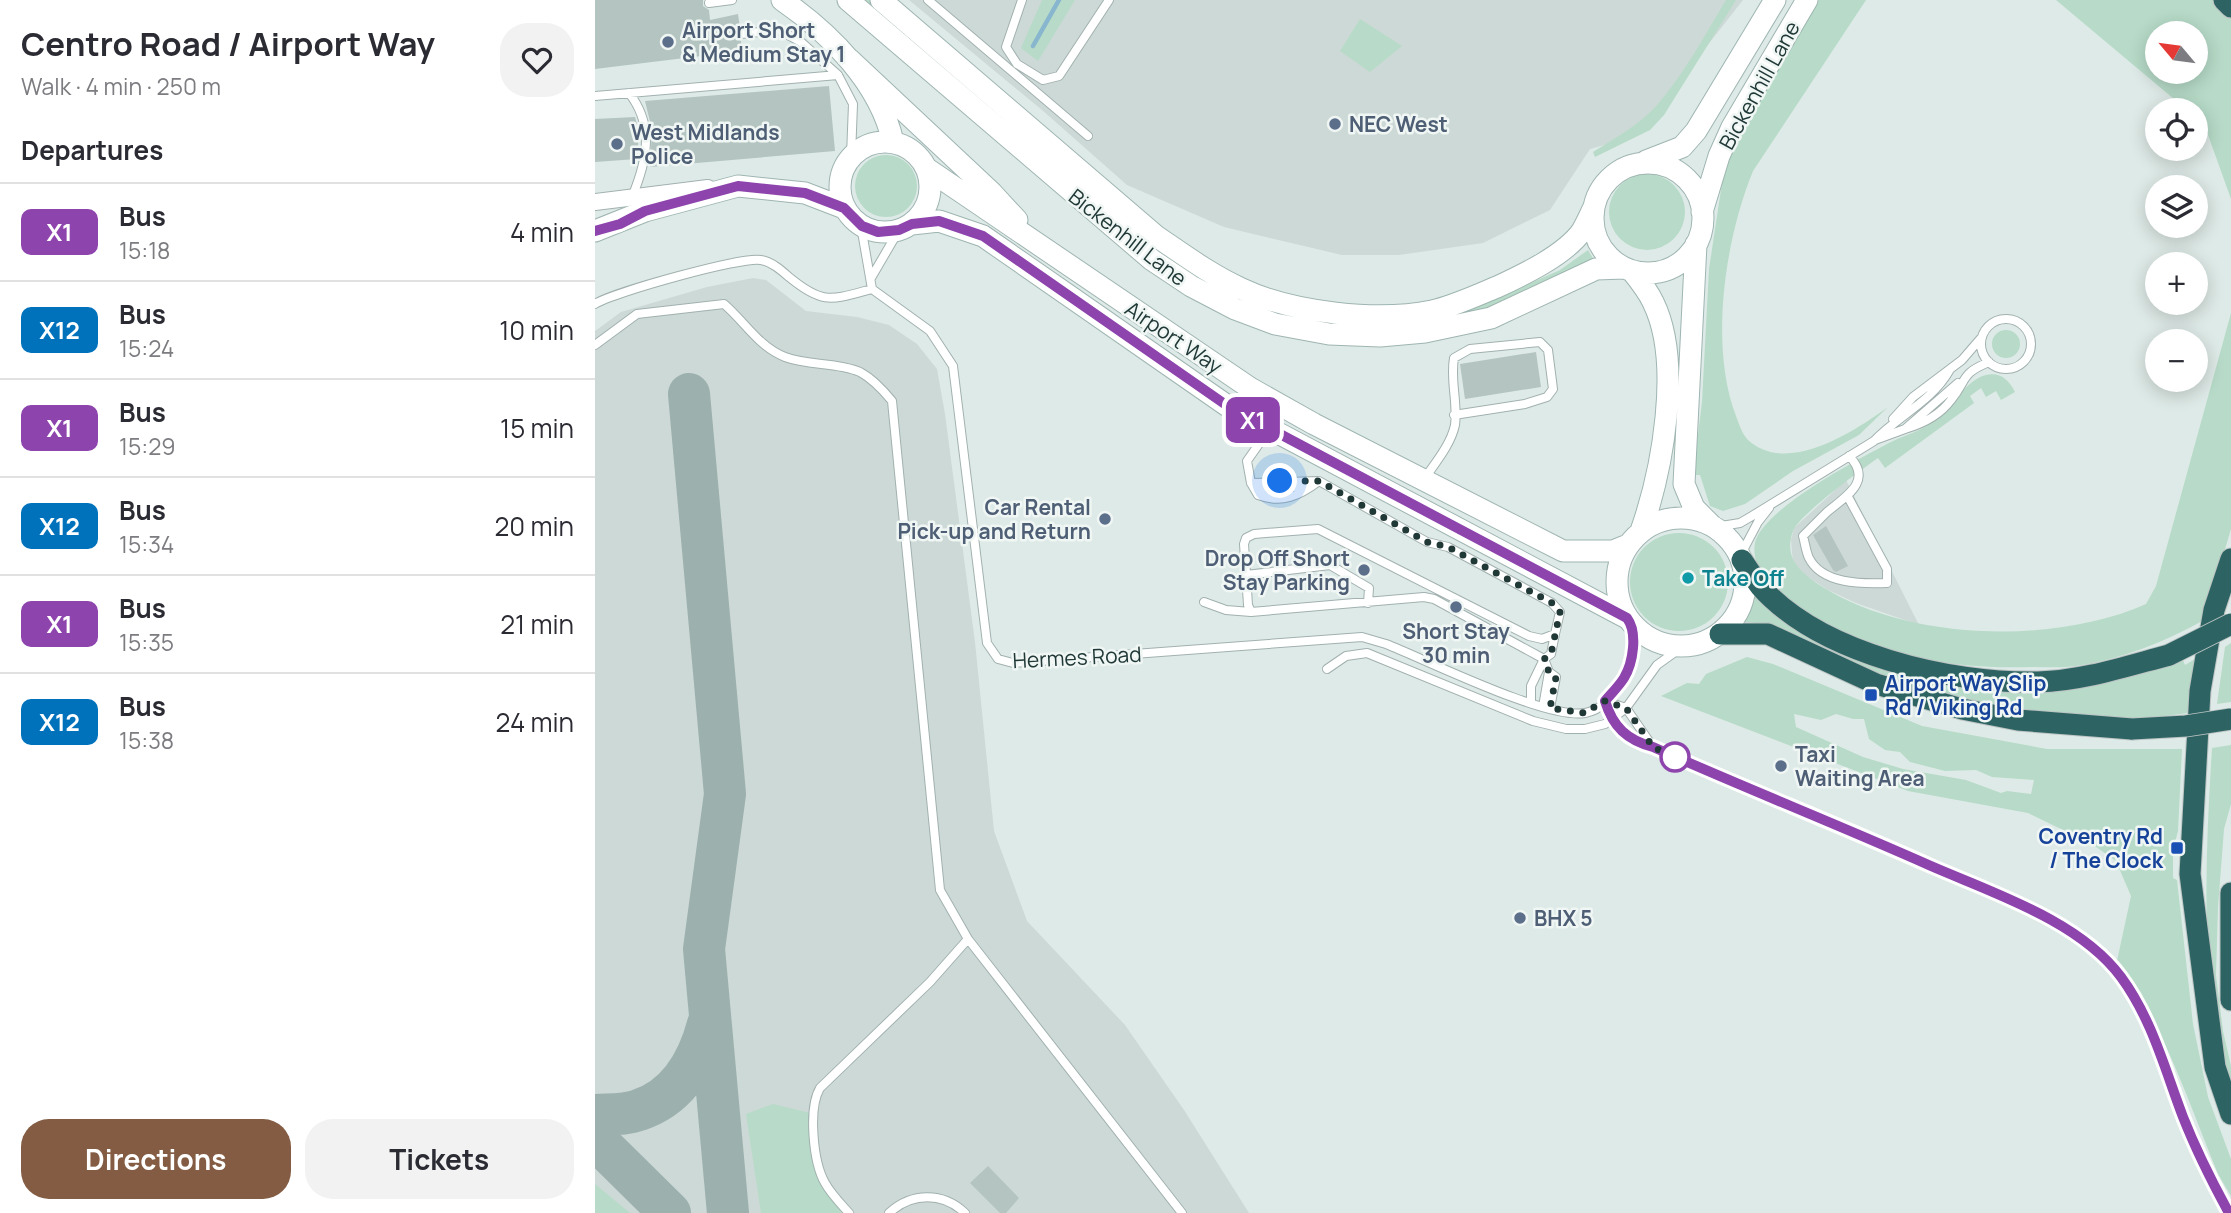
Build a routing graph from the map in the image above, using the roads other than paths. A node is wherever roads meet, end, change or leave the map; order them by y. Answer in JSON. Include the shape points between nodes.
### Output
{"nodes":[{"id":1,"x":732,"y":0,"type":"edge"},
{"id":2,"x":782,"y":0,"type":"edge"},
{"id":3,"x":848,"y":0,"type":"edge"},
{"id":4,"x":881,"y":0,"type":"edge"},
{"id":5,"x":928,"y":0,"type":"edge"},
{"id":6,"x":1022,"y":0,"type":"edge"},
{"id":7,"x":1109,"y":0,"type":"edge"},
{"id":8,"x":1775,"y":0,"type":"edge"},
{"id":9,"x":1807,"y":0,"type":"edge"},
{"id":10,"x":2224,"y":0,"type":"edge"},
{"id":11,"x":709,"y":3,"type":"dead end"},
{"id":12,"x":2231,"y":7,"type":"edge"},
{"id":13,"x":741,"y":34,"type":"dead end"},
{"id":14,"x":844,"y":67,"type":"junction"},
{"id":15,"x":629,"y":93,"type":"junction"},
{"id":16,"x":595,"y":96,"type":"edge"},
{"id":17,"x":1088,"y":136,"type":"dead end"},
{"id":18,"x":893,"y":142,"type":"junction"},
{"id":19,"x":851,"y":156,"type":"junction"},
{"id":20,"x":1634,"y":164,"type":"junction"},
{"id":21,"x":926,"y":168,"type":"junction"},
{"id":22,"x":738,"y":186,"type":"junction"},
{"id":23,"x":632,"y":197,"type":"junction"},
{"id":24,"x":595,"y":202,"type":"edge"},
{"id":25,"x":1594,"y":207,"type":"junction"},
{"id":26,"x":844,"y":208,"type":"junction"},
{"id":27,"x":1702,"y":212,"type":"junction"},
{"id":28,"x":620,"y":224,"type":"junction"},
{"id":29,"x":862,"y":226,"type":"junction"},
{"id":30,"x":905,"y":227,"type":"junction"},
{"id":31,"x":595,"y":231,"type":"edge"},
{"id":32,"x":595,"y":240,"type":"edge"},
{"id":33,"x":1696,"y":244,"type":"junction"},
{"id":34,"x":1043,"y":249,"type":"junction"},
{"id":35,"x":1628,"y":269,"type":"junction"},
{"id":36,"x":871,"y":278,"type":"junction"},
{"id":37,"x":872,"y":289,"type":"junction"},
{"id":38,"x":595,"y":304,"type":"edge"},
{"id":39,"x":1982,"y":337,"type":"junction"},
{"id":40,"x":595,"y":345,"type":"edge"},
{"id":41,"x":1989,"y":362,"type":"junction"},
{"id":42,"x":1454,"y":415,"type":"junction"},
{"id":43,"x":1287,"y":437,"type":"junction"},
{"id":44,"x":1874,"y":441,"type":"junction"},
{"id":45,"x":1849,"y":456,"type":"junction"},
{"id":46,"x":1423,"y":480,"type":"junction"},
{"id":47,"x":1319,"y":481,"type":"junction"},
{"id":48,"x":1251,"y":483,"type":"junction"},
{"id":49,"x":1847,"y":497,"type":"junction"},
{"id":50,"x":1773,"y":503,"type":"junction"},
{"id":51,"x":1713,"y":526,"type":"junction"},
{"id":52,"x":1635,"y":538,"type":"junction"},
{"id":53,"x":1741,"y":558,"type":"junction"},
{"id":54,"x":2231,"y":559,"type":"edge"},
{"id":55,"x":2231,"y":573,"type":"edge"},
{"id":56,"x":1246,"y":575,"type":"junction"},
{"id":57,"x":1430,"y":583,"type":"junction"},
{"id":58,"x":1424,"y":597,"type":"junction"},
{"id":59,"x":1204,"y":602,"type":"dead end"},
{"id":60,"x":1368,"y":603,"type":"junction"},
{"id":61,"x":2214,"y":610,"type":"junction"},
{"id":62,"x":1251,"y":612,"type":"junction"},
{"id":63,"x":1630,"y":622,"type":"junction"},
{"id":64,"x":2231,"y":624,"type":"edge"},
{"id":65,"x":1555,"y":634,"type":"junction"},
{"id":66,"x":1720,"y":634,"type":"junction"},
{"id":67,"x":1682,"y":647,"type":"junction"},
{"id":68,"x":1544,"y":659,"type":"junction"},
{"id":69,"x":1327,"y":669,"type":"dead end"},
{"id":70,"x":1605,"y":701,"type":"junction"},
{"id":71,"x":1531,"y":704,"type":"junction"},
{"id":72,"x":1547,"y":708,"type":"junction"},
{"id":73,"x":1626,"y":708,"type":"junction"},
{"id":74,"x":2231,"y":719,"type":"edge"},
{"id":75,"x":1611,"y":720,"type":"junction"},
{"id":76,"x":1653,"y":747,"type":"junction"},
{"id":77,"x":2231,"y":893,"type":"edge"},
{"id":78,"x":968,"y":939,"type":"junction"},
{"id":79,"x":2231,"y":1000,"type":"edge"},
{"id":80,"x":2231,"y":1114,"type":"edge"},
{"id":81,"x":849,"y":1213,"type":"edge"},
{"id":82,"x":889,"y":1213,"type":"edge"},
{"id":83,"x":965,"y":1213,"type":"edge"},
{"id":84,"x":1182,"y":1213,"type":"edge"},
{"id":85,"x":2229,"y":1213,"type":"edge"}],
"edges":[{"from":1,"to":11,"type":"lane"},
{"from":2,"to":14,"type":"street","via":[[801,13]]},
{"from":3,"to":35,"type":"street","name":"Bickenhill Lane","via":[[1152,260],[1235,309],[1275,324],[1329,334],[1425,332],[1491,318],[1596,269]]},
{"from":4,"to":25,"type":"street","name":"Bickenhill Lane","via":[[1156,236],[1198,266],[1245,290],[1285,302],[1355,314],[1433,310],[1531,270],[1581,232]]},
{"from":5,"to":17,"type":"lane"},
{"from":6,"to":7,"type":"lane","via":[[1006,47],[1017,64],[1042,80],[1059,76]]},
{"from":8,"to":20,"type":"street","name":"Bickenhill Lane","via":[[1696,131],[1682,147]]},
{"from":9,"to":27,"type":"street","name":"Bickenhill Lane","via":[[1732,127]]},
{"from":10,"to":12,"type":"highway"},
{"from":13,"to":14,"type":"lane","via":[[779,30]]},
{"from":14,"to":15,"type":"lane"},
{"from":14,"to":18,"type":"street","via":[[885,115]]},
{"from":14,"to":19,"type":"lane","via":[[853,104]]},
{"from":14,"to":34,"type":"street","via":[[992,193]]},
{"from":15,"to":16,"type":"lane"},
{"from":15,"to":23,"type":"lane","via":[[643,119],[646,161]]},
{"from":18,"to":19,"type":"street","via":[[869,144]]},
{"from":18,"to":21,"type":"street","via":[[908,148]]},
{"from":19,"to":26,"type":"street","via":[[841,174]]},
{"from":20,"to":25,"type":"street","via":[[1608,180]]},
{"from":20,"to":27,"type":"street","via":[[1658,164],[1679,173],[1691,183]]},
{"from":21,"to":30,"type":"street","via":[[930,187],[926,205]]},
{"from":21,"to":34,"type":"street","name":"Airport Way"},
{"from":22,"to":23,"type":"street"},
{"from":22,"to":26,"type":"street","via":[[805,193]]},
{"from":22,"to":28,"type":"street","via":[[645,211]]},
{"from":23,"to":24,"type":"street"},
{"from":25,"to":35,"type":"street","via":[[1599,243],[1612,260]]},
{"from":26,"to":29,"type":"street"},
{"from":27,"to":33,"type":"street"},
{"from":28,"to":31,"type":"street"},
{"from":28,"to":32,"type":"lane"},
{"from":29,"to":30,"type":"street","via":[[878,232]]},
{"from":29,"to":36,"type":"lane"},
{"from":30,"to":36,"type":"lane"},
{"from":30,"to":43,"type":"street","name":"Airport Way","via":[[939,221],[983,236],[1229,407]]},
{"from":33,"to":35,"type":"street","via":[[1668,268],[1647,273]]},
{"from":33,"to":51,"type":"street","via":[[1684,484],[1694,508]]},
{"from":34,"to":46,"type":"street","name":"Airport Way","via":[[1249,388]]},
{"from":35,"to":52,"type":"street","via":[[1654,304],[1665,343],[1667,383],[1657,481]]},
{"from":36,"to":37,"type":"lane"},
{"from":37,"to":38,"type":"lane","via":[[829,300],[809,293],[764,260],[748,258]]},
{"from":37,"to":71,"type":"lane","name":"Hermes Road","via":[[930,331],[953,366],[987,643],[998,659],[1013,663],[1362,637]]},
{"from":39,"to":41,"type":"lane","via":[[1982,351]]},
{"from":39,"to":41,"type":"lane","via":[[1992,323],[2008,319],[2022,325],[2029,335],[2030,349],[2023,362],[2007,369]]},
{"from":39,"to":44,"type":"lane","via":[[1935,391]]},
{"from":40,"to":78,"type":"lane","via":[[637,314],[724,304],[758,340],[783,356],[859,372],[892,401],[940,890]]},
{"from":41,"to":44,"type":"lane","via":[[1962,378],[1953,399],[1941,411]]},
{"from":42,"to":42,"type":"lane","via":[[1454,358],[1470,349],[1540,342],[1548,350],[1553,389],[1547,397]]},
{"from":42,"to":46,"type":"lane","via":[[1455,425],[1443,454]]},
{"from":43,"to":48,"type":"lane","via":[[1261,441],[1247,461]]},
{"from":43,"to":63,"type":"street","name":"Airport Way"},
{"from":44,"to":45,"type":"lane"},
{"from":45,"to":49,"type":"lane","via":[[1859,475]]},
{"from":45,"to":50,"type":"lane"},
{"from":46,"to":52,"type":"street","name":"Airport Way","via":[[1563,551],[1613,551]]},
{"from":47,"to":48,"type":"lane"},
{"from":47,"to":48,"type":"lane","via":[[1274,501],[1258,495]]},
{"from":47,"to":65,"type":"lane","via":[[1427,542],[1448,547],[1552,603],[1560,612]]},
{"from":49,"to":49,"type":"lane","via":[[1887,569],[1887,583],[1828,577],[1809,559],[1803,536]]},
{"from":50,"to":51,"type":"lane","via":[[1740,523]]},
{"from":50,"to":53,"type":"lane"},
{"from":51,"to":52,"type":"street","via":[[1684,518],[1662,521]]},
{"from":51,"to":53,"type":"street"},
{"from":52,"to":63,"type":"street","via":[[1617,575],[1618,598]]},
{"from":53,"to":64,"type":"highway","bridge":true,"via":[[1761,587],[1800,619],[1845,643],[1936,672],[1991,680],[2040,682],[2111,671],[2169,655]]},
{"from":53,"to":66,"type":"street","via":[[1744,598],[1738,614]]},
{"from":54,"to":61,"type":"highway"},
{"from":55,"to":61,"type":"highway"},
{"from":56,"to":57,"type":"lane","via":[[1246,538],[1318,529]]},
{"from":56,"to":60,"type":"lane","via":[[1330,565],[1369,588]]},
{"from":56,"to":62,"type":"lane"},
{"from":57,"to":58,"type":"lane"},
{"from":57,"to":65,"type":"lane","via":[[1529,636],[1542,639]]},
{"from":58,"to":60,"type":"lane"},
{"from":58,"to":68,"type":"lane"},
{"from":59,"to":62,"type":"lane"},
{"from":60,"to":62,"type":"lane"},
{"from":61,"to":80,"type":"highway","via":[[2200,691],[2190,874],[2215,1067]]},
{"from":63,"to":67,"type":"street","via":[[1654,641]]},
{"from":63,"to":70,"type":"lane","via":[[1633,645],[1625,677]]},
{"from":65,"to":68,"type":"lane","via":[[1551,654]]},
{"from":66,"to":67,"type":"street"},
{"from":66,"to":74,"type":"highway","bridge":true,"via":[[1768,634],[1876,684],[1962,709],[2031,721],[2132,729]]},
{"from":67,"to":73,"type":"lane","via":[[1657,665]]},
{"from":68,"to":71,"type":"lane","via":[[1531,686]]},
{"from":68,"to":72,"type":"lane","via":[[1549,672]]},
{"from":69,"to":75,"type":"lane","via":[[1346,656],[1367,653],[1533,721],[1585,729]]},
{"from":70,"to":72,"type":"lane","via":[[1584,713]]},
{"from":70,"to":73,"type":"lane"},
{"from":70,"to":75,"type":"lane"},
{"from":71,"to":72,"type":"lane"},
{"from":73,"to":75,"type":"lane"},
{"from":73,"to":76,"type":"lane"},
{"from":75,"to":76,"type":"lane","via":[[1635,742]]},
{"from":76,"to":85,"type":"lane","via":[[1971,883],[2060,925],[2091,946],[2120,976],[2138,1004],[2184,1119]]},
{"from":77,"to":79,"type":"highway"},
{"from":78,"to":81,"type":"lane","via":[[813,1099],[817,1165],[826,1185]]},
{"from":78,"to":84,"type":"lane"},
{"from":82,"to":83,"type":"lane","via":[[917,1195],[953,1202]]}]}
